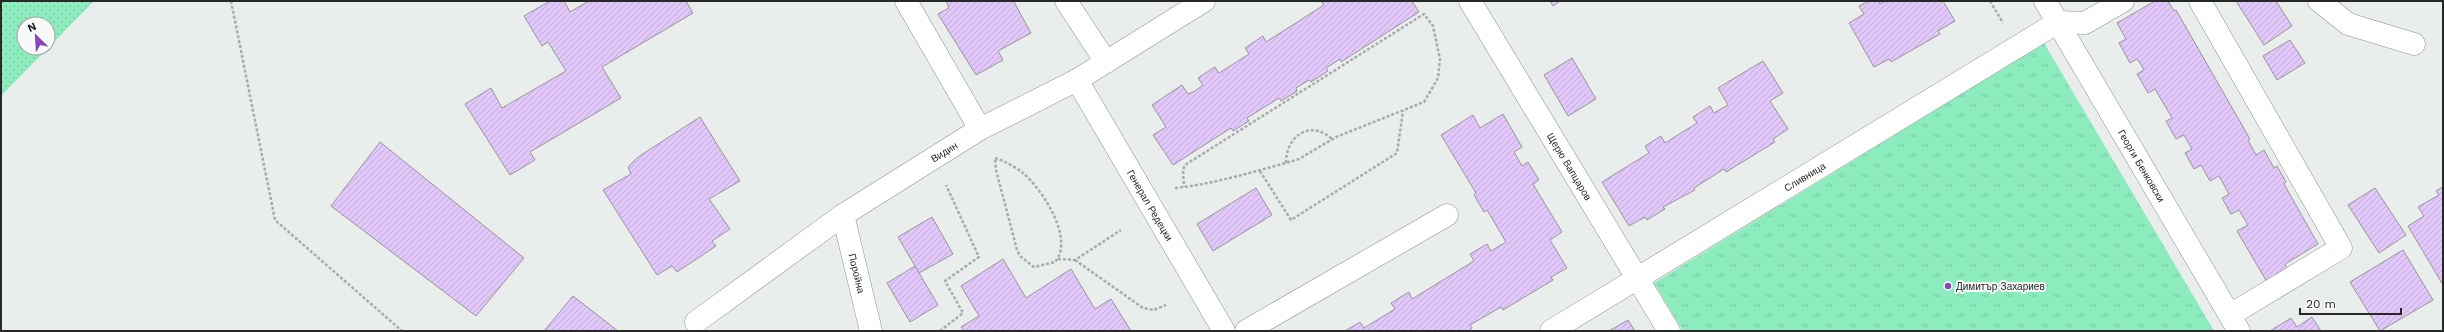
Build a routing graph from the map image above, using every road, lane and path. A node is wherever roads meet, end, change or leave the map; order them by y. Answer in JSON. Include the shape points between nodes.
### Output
{"nodes":[{"id":1,"x":231,"y":1,"type":"edge"},
{"id":2,"x":906,"y":1,"type":"edge"},
{"id":3,"x":1066,"y":1,"type":"edge"},
{"id":4,"x":1204,"y":1,"type":"edge"},
{"id":5,"x":1470,"y":1,"type":"edge"},
{"id":6,"x":2045,"y":1,"type":"edge"},
{"id":7,"x":2123,"y":1,"type":"edge"},
{"id":8,"x":2200,"y":1,"type":"edge"},
{"id":9,"x":2319,"y":1,"type":"edge"},
{"id":10,"x":2058,"y":22,"type":"junction"},
{"id":11,"x":2414,"y":44,"type":"dead end"},
{"id":12,"x":1106,"y":62,"type":"junction"},
{"id":13,"x":1077,"y":80,"type":"junction"},
{"id":14,"x":1403,"y":111,"type":"junction"},
{"id":15,"x":980,"y":129,"type":"junction"},
{"id":16,"x":1332,"y":139,"type":"junction"},
{"id":17,"x":1286,"y":163,"type":"junction"},
{"id":18,"x":1260,"y":171,"type":"junction"},
{"id":19,"x":944,"y":182,"type":"dead end"},
{"id":20,"x":1184,"y":187,"type":"junction"},
{"id":21,"x":1170,"y":189,"type":"dead end"},
{"id":22,"x":843,"y":215,"type":"junction"},
{"id":23,"x":1447,"y":215,"type":"dead end"},
{"id":24,"x":1120,"y":230,"type":"dead end"},
{"id":25,"x":1058,"y":259,"type":"junction"},
{"id":26,"x":1075,"y":260,"type":"junction"},
{"id":27,"x":1637,"y":279,"type":"junction"},
{"id":28,"x":1166,"y":305,"type":"dead end"},
{"id":29,"x":696,"y":322,"type":"dead end"},
{"id":30,"x":2234,"y":323,"type":"edge"},
{"id":31,"x":402,"y":331,"type":"edge"},
{"id":32,"x":871,"y":331,"type":"edge"},
{"id":33,"x":939,"y":331,"type":"edge"},
{"id":34,"x":1224,"y":331,"type":"edge"},
{"id":35,"x":1246,"y":331,"type":"edge"},
{"id":36,"x":1551,"y":331,"type":"edge"},
{"id":37,"x":1669,"y":331,"type":"edge"}],
"edges":[{"from":1,"to":31,"type":"path","via":[[275,220]]},
{"from":2,"to":15,"type":"street"},
{"from":3,"to":12,"type":"street"},
{"from":4,"to":12,"type":"street","name":"Видин"},
{"from":5,"to":27,"type":"street","name":"Щерю Вапцаров"},
{"from":6,"to":10,"type":"street","name":"Георги Бенковски"},
{"from":7,"to":10,"type":"street","via":[[2085,23]]},
{"from":8,"to":30,"type":"street","via":[[2341,248]]},
{"from":9,"to":11,"type":"street","via":[[2348,24]]},
{"from":10,"to":27,"type":"street","name":"Сливница"},
{"from":10,"to":30,"type":"street","name":"Георги Бенковски"},
{"from":12,"to":13,"type":"street","name":"Видин"},
{"from":13,"to":15,"type":"street","name":"Видин"},
{"from":13,"to":34,"type":"street","name":"Генерал Редецки"},
{"from":14,"to":16,"type":"path"},
{"from":14,"to":18,"type":"path","via":[[1397,153],[1291,220]]},
{"from":14,"to":20,"type":"path","via":[[1424,102],[1438,78],[1439,49],[1433,26],[1424,14],[1185,165]]},
{"from":15,"to":22,"type":"street","name":"Видин"},
{"from":16,"to":17,"type":"path"},
{"from":16,"to":17,"type":"path","via":[[1326,134],[1312,130],[1299,133],[1288,147]]},
{"from":17,"to":18,"type":"path"},
{"from":18,"to":20,"type":"path","via":[[1204,185]]},
{"from":19,"to":33,"type":"path","via":[[978,257],[945,280],[963,313]]},
{"from":20,"to":21,"type":"path"},
{"from":22,"to":29,"type":"street","name":"Видин"},
{"from":22,"to":32,"type":"street","name":"Поройна"},
{"from":23,"to":35,"type":"street"},
{"from":24,"to":26,"type":"path"},
{"from":25,"to":25,"type":"path","via":[[1061,252],[1059,228],[1048,206],[1023,174],[995,158],[1020,256],[1034,267]]},
{"from":25,"to":26,"type":"path"},
{"from":26,"to":28,"type":"path","via":[[1143,308],[1154,310]]},
{"from":27,"to":36,"type":"street","name":"Сливница"},
{"from":27,"to":37,"type":"street","name":"Щерю Вапцаров"}]}
